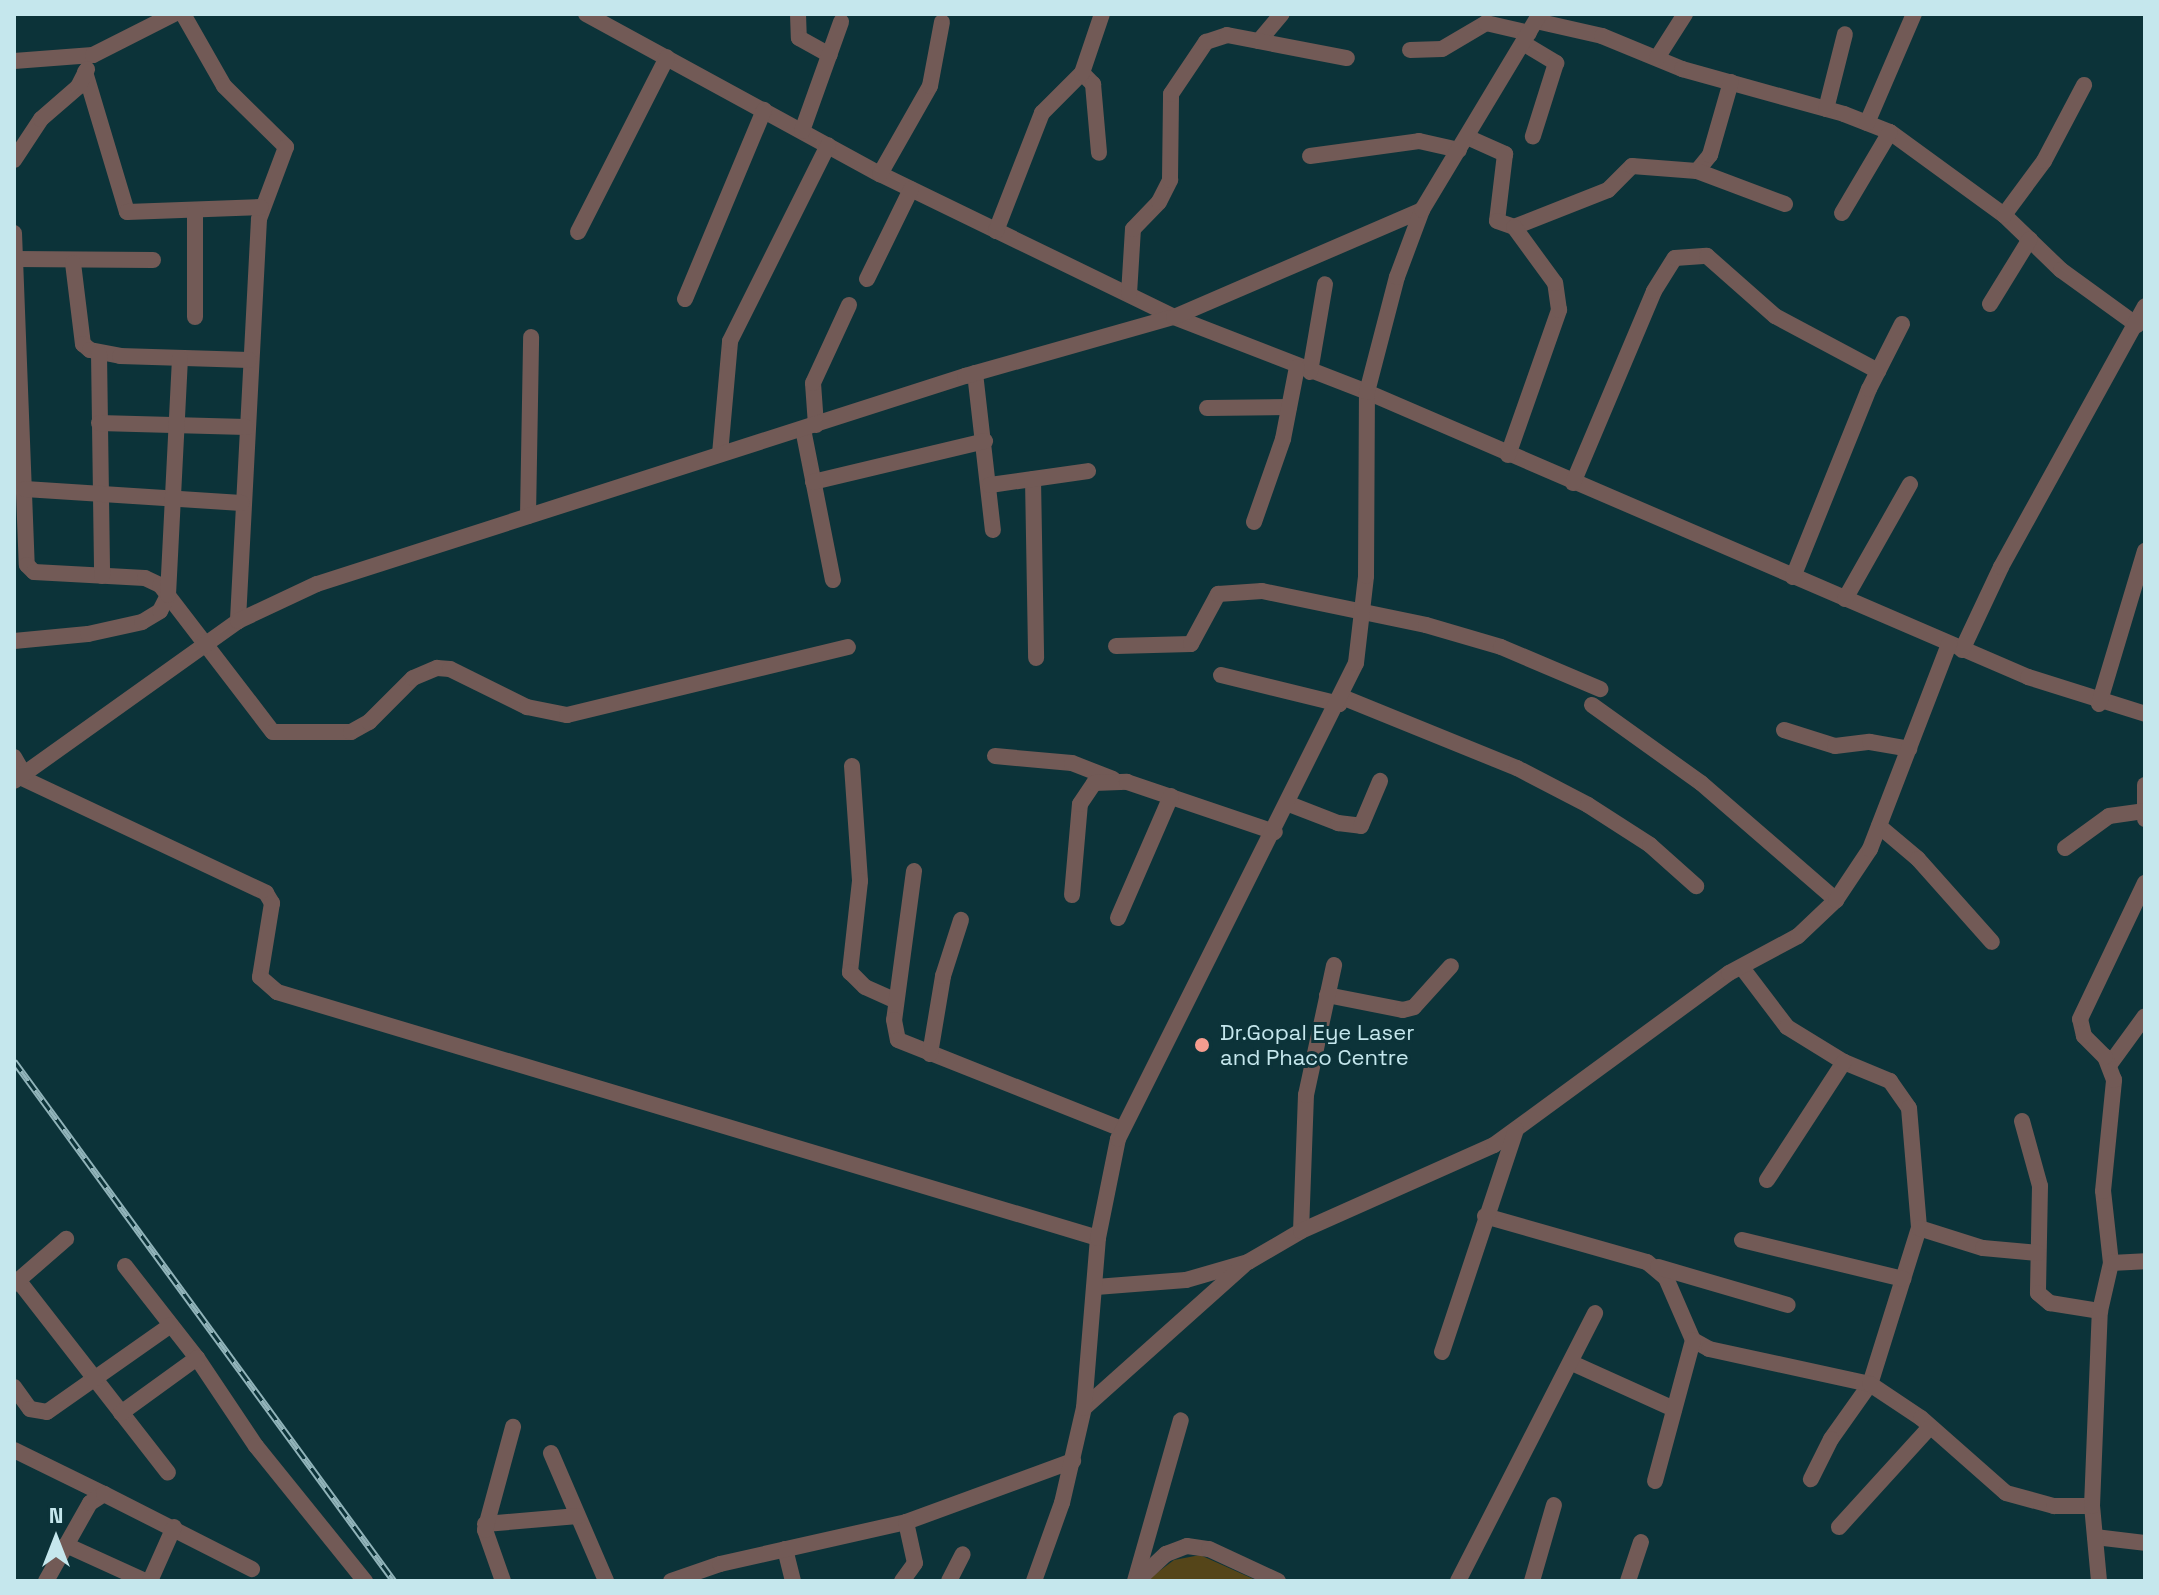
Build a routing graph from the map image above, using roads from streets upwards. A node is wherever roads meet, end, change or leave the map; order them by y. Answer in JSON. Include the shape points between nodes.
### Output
{"nodes":[{"id":1,"x":174,"y":14,"type":"edge"},
{"id":2,"x":183,"y":14,"type":"edge"},
{"id":3,"x":586,"y":14,"type":"edge"},
{"id":4,"x":798,"y":14,"type":"edge"},
{"id":5,"x":1102,"y":14,"type":"edge"},
{"id":6,"x":1282,"y":14,"type":"edge"},
{"id":7,"x":1685,"y":14,"type":"edge"},
{"id":8,"x":1914,"y":14,"type":"edge"},
{"id":9,"x":841,"y":22,"type":"dead end"},
{"id":10,"x":942,"y":22,"type":"dead end"},
{"id":11,"x":1532,"y":28,"type":"edge"},
{"id":12,"x":1845,"y":34,"type":"dead end"},
{"id":13,"x":1259,"y":41,"type":"junction"},
{"id":14,"x":1410,"y":50,"type":"dead end"},
{"id":15,"x":93,"y":55,"type":"junction"},
{"id":16,"x":830,"y":55,"type":"junction"},
{"id":17,"x":667,"y":57,"type":"junction"},
{"id":18,"x":1347,"y":58,"type":"dead end"},
{"id":19,"x":1657,"y":58,"type":"junction"},
{"id":20,"x":14,"y":61,"type":"edge"},
{"id":21,"x":85,"y":72,"type":"junction"},
{"id":22,"x":1082,"y":73,"type":"junction"},
{"id":23,"x":1731,"y":82,"type":"junction"},
{"id":24,"x":2084,"y":85,"type":"dead end"},
{"id":25,"x":1826,"y":109,"type":"junction"},
{"id":26,"x":764,"y":110,"type":"junction"},
{"id":27,"x":1867,"y":123,"type":"junction"},
{"id":28,"x":802,"y":131,"type":"junction"},
{"id":29,"x":1890,"y":132,"type":"junction"},
{"id":30,"x":1533,"y":136,"type":"dead end"},
{"id":31,"x":1463,"y":143,"type":"junction"},
{"id":32,"x":828,"y":145,"type":"junction"},
{"id":33,"x":1099,"y":153,"type":"dead end"},
{"id":34,"x":1310,"y":156,"type":"dead end"},
{"id":35,"x":14,"y":160,"type":"edge"},
{"id":36,"x":1697,"y":171,"type":"junction"},
{"id":37,"x":880,"y":174,"type":"junction"},
{"id":38,"x":911,"y":189,"type":"junction"},
{"id":39,"x":1785,"y":204,"type":"dead end"},
{"id":40,"x":261,"y":207,"type":"junction"},
{"id":41,"x":195,"y":210,"type":"junction"},
{"id":42,"x":1422,"y":210,"type":"junction"},
{"id":43,"x":1842,"y":213,"type":"dead end"},
{"id":44,"x":2004,"y":215,"type":"junction"},
{"id":45,"x":1514,"y":227,"type":"junction"},
{"id":46,"x":996,"y":231,"type":"junction"},
{"id":47,"x":578,"y":232,"type":"dead end"},
{"id":48,"x":14,"y":233,"type":"edge"},
{"id":49,"x":2030,"y":239,"type":"junction"},
{"id":50,"x":15,"y":255,"type":"edge"},
{"id":51,"x":153,"y":260,"type":"dead end"},
{"id":52,"x":73,"y":263,"type":"junction"},
{"id":53,"x":867,"y":279,"type":"dead end"},
{"id":54,"x":1325,"y":284,"type":"dead end"},
{"id":55,"x":1129,"y":294,"type":"junction"},
{"id":56,"x":685,"y":299,"type":"dead end"},
{"id":57,"x":1990,"y":304,"type":"dead end"},
{"id":58,"x":849,"y":305,"type":"dead end"},
{"id":59,"x":2145,"y":306,"type":"edge"},
{"id":60,"x":195,"y":317,"type":"dead end"},
{"id":61,"x":1174,"y":317,"type":"junction"},
{"id":62,"x":1902,"y":324,"type":"dead end"},
{"id":63,"x":2137,"y":325,"type":"junction"},
{"id":64,"x":531,"y":337,"type":"dead end"},
{"id":65,"x":99,"y":353,"type":"junction"},
{"id":66,"x":180,"y":358,"type":"junction"},
{"id":67,"x":249,"y":360,"type":"junction"},
{"id":68,"x":1304,"y":370,"type":"junction"},
{"id":69,"x":1878,"y":371,"type":"junction"},
{"id":70,"x":975,"y":373,"type":"junction"},
{"id":71,"x":1367,"y":392,"type":"junction"},
{"id":72,"x":1289,"y":407,"type":"junction"},
{"id":73,"x":1207,"y":408,"type":"dead end"},
{"id":74,"x":99,"y":423,"type":"junction"},
{"id":75,"x":177,"y":424,"type":"junction"},
{"id":76,"x":246,"y":427,"type":"junction"},
{"id":77,"x":809,"y":427,"type":"junction"},
{"id":78,"x":985,"y":441,"type":"junction"},
{"id":79,"x":720,"y":454,"type":"junction"},
{"id":80,"x":1508,"y":455,"type":"junction"},
{"id":81,"x":1088,"y":471,"type":"dead end"},
{"id":82,"x":1033,"y":479,"type":"junction"},
{"id":83,"x":813,"y":482,"type":"junction"},
{"id":84,"x":1573,"y":483,"type":"junction"},
{"id":85,"x":1910,"y":484,"type":"dead end"},
{"id":86,"x":990,"y":485,"type":"junction"},
{"id":87,"x":25,"y":489,"type":"junction"},
{"id":88,"x":100,"y":493,"type":"junction"},
{"id":89,"x":173,"y":498,"type":"junction"},
{"id":90,"x":242,"y":503,"type":"junction"},
{"id":91,"x":528,"y":516,"type":"junction"},
{"id":92,"x":1254,"y":522,"type":"dead end"},
{"id":93,"x":993,"y":530,"type":"dead end"},
{"id":94,"x":2145,"y":551,"type":"edge"},
{"id":95,"x":102,"y":576,"type":"junction"},
{"id":96,"x":1793,"y":577,"type":"junction"},
{"id":97,"x":833,"y":580,"type":"dead end"},
{"id":98,"x":168,"y":595,"type":"junction"},
{"id":99,"x":1845,"y":599,"type":"junction"},
{"id":100,"x":1365,"y":614,"type":"junction"},
{"id":101,"x":238,"y":621,"type":"junction"},
{"id":102,"x":14,"y":641,"type":"edge"},
{"id":103,"x":206,"y":644,"type":"junction"},
{"id":104,"x":1116,"y":646,"type":"dead end"},
{"id":105,"x":848,"y":647,"type":"dead end"},
{"id":106,"x":1956,"y":647,"type":"junction"},
{"id":107,"x":1036,"y":658,"type":"dead end"},
{"id":108,"x":1221,"y":675,"type":"dead end"},
{"id":109,"x":1600,"y":689,"type":"dead end"},
{"id":110,"x":1341,"y":701,"type":"junction"},
{"id":111,"x":2099,"y":704,"type":"junction"},
{"id":112,"x":1592,"y":705,"type":"dead end"},
{"id":113,"x":2145,"y":714,"type":"edge"},
{"id":114,"x":1784,"y":730,"type":"dead end"},
{"id":115,"x":1909,"y":749,"type":"junction"},
{"id":116,"x":995,"y":756,"type":"dead end"},
{"id":117,"x":14,"y":757,"type":"edge"},
{"id":118,"x":852,"y":766,"type":"dead end"},
{"id":119,"x":19,"y":777,"type":"edge"},
{"id":120,"x":1114,"y":780,"type":"junction"},
{"id":121,"x":1380,"y":781,"type":"dead end"},
{"id":122,"x":2145,"y":785,"type":"edge"},
{"id":123,"x":1171,"y":796,"type":"junction"},
{"id":124,"x":1289,"y":804,"type":"junction"},
{"id":125,"x":2144,"y":811,"type":"edge"},
{"id":126,"x":2145,"y":820,"type":"edge"},
{"id":127,"x":1879,"y":826,"type":"junction"},
{"id":128,"x":1275,"y":832,"type":"junction"},
{"id":129,"x":2065,"y":848,"type":"dead end"},
{"id":130,"x":914,"y":871,"type":"dead end"},
{"id":131,"x":2145,"y":883,"type":"edge"},
{"id":132,"x":1696,"y":886,"type":"dead end"},
{"id":133,"x":1072,"y":895,"type":"dead end"},
{"id":134,"x":1836,"y":900,"type":"junction"},
{"id":135,"x":1118,"y":918,"type":"dead end"},
{"id":136,"x":961,"y":920,"type":"dead end"},
{"id":137,"x":1992,"y":942,"type":"dead end"},
{"id":138,"x":1334,"y":965,"type":"dead end"},
{"id":139,"x":1451,"y":966,"type":"dead end"},
{"id":140,"x":1743,"y":969,"type":"junction"},
{"id":141,"x":1327,"y":995,"type":"junction"},
{"id":142,"x":896,"y":1001,"type":"junction"},
{"id":143,"x":2145,"y":1016,"type":"edge"},
{"id":144,"x":930,"y":1054,"type":"junction"},
{"id":145,"x":1844,"y":1062,"type":"junction"},
{"id":146,"x":2110,"y":1064,"type":"junction"},
{"id":147,"x":2022,"y":1121,"type":"dead end"},
{"id":148,"x":1516,"y":1128,"type":"junction"},
{"id":149,"x":1122,"y":1129,"type":"junction"},
{"id":150,"x":1767,"y":1180,"type":"dead end"},
{"id":151,"x":1485,"y":1216,"type":"junction"},
{"id":152,"x":1919,"y":1228,"type":"junction"},
{"id":153,"x":1301,"y":1231,"type":"junction"},
{"id":154,"x":1098,"y":1238,"type":"junction"},
{"id":155,"x":66,"y":1239,"type":"dead end"},
{"id":156,"x":1742,"y":1240,"type":"dead end"},
{"id":157,"x":2038,"y":1253,"type":"junction"},
{"id":158,"x":2145,"y":1261,"type":"edge"},
{"id":159,"x":1248,"y":1262,"type":"junction"},
{"id":160,"x":2111,"y":1263,"type":"junction"},
{"id":161,"x":125,"y":1266,"type":"dead end"},
{"id":162,"x":1658,"y":1267,"type":"junction"},
{"id":163,"x":1903,"y":1279,"type":"junction"},
{"id":164,"x":16,"y":1282,"type":"edge"},
{"id":165,"x":1096,"y":1287,"type":"junction"},
{"id":166,"x":1788,"y":1305,"type":"dead end"},
{"id":167,"x":2100,"y":1311,"type":"junction"},
{"id":168,"x":1595,"y":1313,"type":"dead end"},
{"id":169,"x":171,"y":1325,"type":"junction"},
{"id":170,"x":1693,"y":1340,"type":"junction"},
{"id":171,"x":1442,"y":1352,"type":"dead end"},
{"id":172,"x":197,"y":1358,"type":"junction"},
{"id":173,"x":1572,"y":1363,"type":"junction"},
{"id":174,"x":95,"y":1379,"type":"junction"},
{"id":175,"x":1870,"y":1384,"type":"junction"},
{"id":176,"x":14,"y":1387,"type":"edge"},
{"id":177,"x":1084,"y":1408,"type":"junction"},
{"id":178,"x":1674,"y":1409,"type":"junction"},
{"id":179,"x":121,"y":1413,"type":"junction"},
{"id":180,"x":1181,"y":1420,"type":"dead end"},
{"id":181,"x":513,"y":1427,"type":"dead end"},
{"id":182,"x":1930,"y":1427,"type":"junction"},
{"id":183,"x":14,"y":1450,"type":"edge"},
{"id":184,"x":551,"y":1453,"type":"dead end"},
{"id":185,"x":1073,"y":1461,"type":"junction"},
{"id":186,"x":168,"y":1473,"type":"dead end"},
{"id":187,"x":1811,"y":1479,"type":"dead end"},
{"id":188,"x":1655,"y":1481,"type":"dead end"},
{"id":189,"x":104,"y":1494,"type":"junction"},
{"id":190,"x":1554,"y":1505,"type":"dead end"},
{"id":191,"x":2092,"y":1506,"type":"junction"},
{"id":192,"x":578,"y":1516,"type":"junction"},
{"id":193,"x":906,"y":1522,"type":"junction"},
{"id":194,"x":485,"y":1524,"type":"junction"},
{"id":195,"x":174,"y":1527,"type":"junction"},
{"id":196,"x":1839,"y":1527,"type":"dead end"},
{"id":197,"x":2095,"y":1537,"type":"junction"},
{"id":198,"x":1641,"y":1542,"type":"dead end"},
{"id":199,"x":2145,"y":1543,"type":"edge"},
{"id":200,"x":66,"y":1545,"type":"junction"},
{"id":201,"x":785,"y":1549,"type":"junction"},
{"id":202,"x":963,"y":1554,"type":"dead end"},
{"id":203,"x":252,"y":1569,"type":"dead end"},
{"id":204,"x":46,"y":1581,"type":"edge"},
{"id":205,"x":147,"y":1581,"type":"edge"},
{"id":206,"x":365,"y":1581,"type":"edge"},
{"id":207,"x":503,"y":1581,"type":"edge"},
{"id":208,"x":606,"y":1581,"type":"edge"},
{"id":209,"x":671,"y":1581,"type":"edge"},
{"id":210,"x":793,"y":1581,"type":"edge"},
{"id":211,"x":902,"y":1581,"type":"edge"},
{"id":212,"x":949,"y":1581,"type":"edge"},
{"id":213,"x":1034,"y":1581,"type":"edge"},
{"id":214,"x":1136,"y":1581,"type":"edge"},
{"id":215,"x":1278,"y":1581,"type":"edge"},
{"id":216,"x":1458,"y":1581,"type":"edge"},
{"id":217,"x":1532,"y":1581,"type":"edge"},
{"id":218,"x":1628,"y":1581,"type":"edge"},
{"id":219,"x":2099,"y":1581,"type":"edge"}],
"edges":[{"from":1,"to":15,"type":"street"},
{"from":2,"to":40,"type":"street","via":[[224,86],[286,147]]},
{"from":3,"to":17,"type":"street"},
{"from":4,"to":16,"type":"street","via":[[799,38]]},
{"from":5,"to":22,"type":"street"},
{"from":6,"to":13,"type":"street"},
{"from":7,"to":19,"type":"street"},
{"from":8,"to":27,"type":"street"},
{"from":9,"to":16,"type":"street"},
{"from":10,"to":37,"type":"street","via":[[930,86]]},
{"from":11,"to":14,"type":"street","via":[[1486,23],[1442,49]]},
{"from":11,"to":19,"type":"street","via":[[1602,36]]},
{"from":11,"to":30,"type":"street","via":[[1556,63]]},
{"from":11,"to":31,"type":"street"},
{"from":12,"to":25,"type":"street"},
{"from":13,"to":18,"type":"street"},
{"from":13,"to":55,"type":"street","via":[[1216,36],[1171,94],[1170,180],[1159,202],[1133,229]]},
{"from":15,"to":20,"type":"street"},
{"from":15,"to":21,"type":"street"},
{"from":16,"to":28,"type":"street"},
{"from":17,"to":26,"type":"street"},
{"from":17,"to":47,"type":"street"},
{"from":19,"to":23,"type":"street"},
{"from":21,"to":35,"type":"street","via":[[78,87],[41,119]]},
{"from":21,"to":41,"type":"street","via":[[122,206],[134,214]]},
{"from":22,"to":33,"type":"street","via":[[1093,84]]},
{"from":22,"to":46,"type":"street","via":[[1042,113]]},
{"from":23,"to":25,"type":"street"},
{"from":23,"to":36,"type":"street","via":[[1710,155]]},
{"from":24,"to":44,"type":"street","via":[[2044,161]]},
{"from":25,"to":27,"type":"street"},
{"from":26,"to":28,"type":"street"},
{"from":26,"to":56,"type":"street"},
{"from":27,"to":29,"type":"street"},
{"from":28,"to":32,"type":"street"},
{"from":29,"to":43,"type":"street"},
{"from":29,"to":44,"type":"street"},
{"from":31,"to":34,"type":"street","via":[[1419,141]]},
{"from":31,"to":42,"type":"street"},
{"from":31,"to":45,"type":"street","via":[[1505,154],[1497,221]]},
{"from":32,"to":37,"type":"street"},
{"from":32,"to":79,"type":"street","via":[[730,341]]},
{"from":36,"to":39,"type":"street"},
{"from":36,"to":45,"type":"street","via":[[1632,166],[1608,190]]},
{"from":37,"to":38,"type":"street"},
{"from":38,"to":46,"type":"street"},
{"from":38,"to":53,"type":"street"},
{"from":40,"to":41,"type":"street"},
{"from":40,"to":67,"type":"street"},
{"from":41,"to":60,"type":"street"},
{"from":42,"to":61,"type":"street"},
{"from":42,"to":71,"type":"street","via":[[1397,277]]},
{"from":44,"to":49,"type":"street"},
{"from":45,"to":80,"type":"street","via":[[1555,283],[1559,310]]},
{"from":46,"to":55,"type":"street"},
{"from":48,"to":50,"type":"street"},
{"from":49,"to":57,"type":"street"},
{"from":49,"to":63,"type":"street"},
{"from":50,"to":52,"type":"street"},
{"from":50,"to":87,"type":"street"},
{"from":51,"to":52,"type":"street"},
{"from":52,"to":65,"type":"street","via":[[83,344]]},
{"from":54,"to":68,"type":"street"},
{"from":55,"to":61,"type":"street"},
{"from":58,"to":77,"type":"street","via":[[813,383]]},
{"from":59,"to":63,"type":"street"},
{"from":61,"to":68,"type":"street"},
{"from":61,"to":70,"type":"street"},
{"from":62,"to":69,"type":"street"},
{"from":63,"to":106,"type":"street"},
{"from":64,"to":91,"type":"street"},
{"from":65,"to":66,"type":"street"},
{"from":65,"to":74,"type":"street"},
{"from":66,"to":67,"type":"street"},
{"from":66,"to":75,"type":"street"},
{"from":67,"to":76,"type":"street"},
{"from":68,"to":71,"type":"street"},
{"from":68,"to":72,"type":"street"},
{"from":69,"to":84,"type":"street","via":[[1775,316],[1707,256],[1675,258],[1654,291]]},
{"from":69,"to":96,"type":"street"},
{"from":70,"to":77,"type":"street"},
{"from":70,"to":78,"type":"street"},
{"from":71,"to":80,"type":"street"},
{"from":71,"to":100,"type":"street"},
{"from":72,"to":73,"type":"street"},
{"from":72,"to":92,"type":"street"},
{"from":74,"to":75,"type":"street"},
{"from":74,"to":88,"type":"street"},
{"from":75,"to":76,"type":"street"},
{"from":75,"to":89,"type":"street"},
{"from":76,"to":90,"type":"street"},
{"from":77,"to":79,"type":"street"},
{"from":77,"to":83,"type":"street"},
{"from":78,"to":83,"type":"street"},
{"from":78,"to":86,"type":"street"},
{"from":79,"to":91,"type":"street"},
{"from":80,"to":84,"type":"street"},
{"from":81,"to":82,"type":"street"},
{"from":82,"to":86,"type":"street"},
{"from":82,"to":107,"type":"street"},
{"from":83,"to":97,"type":"street"},
{"from":84,"to":96,"type":"street"},
{"from":85,"to":99,"type":"street"},
{"from":86,"to":93,"type":"street"},
{"from":87,"to":88,"type":"street"},
{"from":87,"to":95,"type":"street","via":[[27,565],[34,572]]},
{"from":88,"to":89,"type":"street"},
{"from":88,"to":95,"type":"street"},
{"from":89,"to":90,"type":"street"},
{"from":89,"to":98,"type":"street"},
{"from":90,"to":101,"type":"street"},
{"from":91,"to":101,"type":"street","via":[[317,584]]},
{"from":94,"to":111,"type":"street"},
{"from":95,"to":98,"type":"street","via":[[145,578]]},
{"from":96,"to":99,"type":"street"},
{"from":98,"to":102,"type":"street","via":[[160,611],[142,622]]},
{"from":98,"to":103,"type":"street"},
{"from":99,"to":106,"type":"street"},
{"from":100,"to":104,"type":"street","via":[[1262,591],[1228,590],[1218,594],[1191,644]]},
{"from":100,"to":109,"type":"street","via":[[1501,647]]},
{"from":100,"to":110,"type":"street","via":[[1356,663]]},
{"from":101,"to":103,"type":"street"},
{"from":103,"to":105,"type":"street","via":[[273,732],[334,736],[369,722],[413,678],[437,668],[450,669],[527,707],[567,715]]},
{"from":103,"to":119,"type":"street"},
{"from":106,"to":111,"type":"street"},
{"from":106,"to":115,"type":"street"},
{"from":108,"to":110,"type":"street"},
{"from":110,"to":124,"type":"street"},
{"from":110,"to":132,"type":"street","via":[[1517,768],[1650,845]]},
{"from":111,"to":113,"type":"street"},
{"from":112,"to":134,"type":"street","via":[[1701,783]]},
{"from":114,"to":115,"type":"street","via":[[1835,746],[1870,742]]},
{"from":115,"to":127,"type":"street"},
{"from":116,"to":120,"type":"street","via":[[1072,763]]},
{"from":117,"to":119,"type":"street"},
{"from":118,"to":142,"type":"street","via":[[860,881],[850,972],[865,987]]},
{"from":119,"to":154,"type":"street","via":[[266,893],[272,903],[260,977],[277,992]]},
{"from":120,"to":123,"type":"street"},
{"from":120,"to":133,"type":"street","via":[[1094,783],[1082,794]]},
{"from":121,"to":124,"type":"street","via":[[1361,826]]},
{"from":122,"to":125,"type":"street"},
{"from":123,"to":128,"type":"street"},
{"from":123,"to":135,"type":"street"},
{"from":124,"to":128,"type":"street"},
{"from":125,"to":126,"type":"street"},
{"from":125,"to":129,"type":"street","via":[[2109,816]]},
{"from":127,"to":134,"type":"street","via":[[1854,878]]},
{"from":127,"to":137,"type":"street","via":[[1918,859]]},
{"from":128,"to":149,"type":"street"},
{"from":130,"to":142,"type":"street"},
{"from":131,"to":146,"type":"street","via":[[2080,1019],[2084,1036]]},
{"from":134,"to":140,"type":"street","via":[[1798,936]]},
{"from":136,"to":144,"type":"street","via":[[943,976]]},
{"from":138,"to":141,"type":"street"},
{"from":139,"to":141,"type":"street","via":[[1414,1007],[1403,1010]]},
{"from":140,"to":145,"type":"street","via":[[1787,1027]]},
{"from":140,"to":148,"type":"street","via":[[1729,973]]},
{"from":141,"to":153,"type":"street","via":[[1306,1095]]},
{"from":142,"to":144,"type":"street","via":[[898,1040]]},
{"from":143,"to":146,"type":"street"},
{"from":144,"to":149,"type":"street"},
{"from":145,"to":150,"type":"street"},
{"from":145,"to":152,"type":"street","via":[[1890,1081],[1906,1099]]},
{"from":146,"to":160,"type":"street","via":[[2114,1080],[2103,1204]]},
{"from":147,"to":157,"type":"street","via":[[2040,1186]]},
{"from":148,"to":151,"type":"street"},
{"from":148,"to":153,"type":"street","via":[[1410,1186]]},
{"from":149,"to":154,"type":"street","via":[[1106,1178]]},
{"from":151,"to":162,"type":"street","via":[[1613,1249]]},
{"from":151,"to":171,"type":"street"},
{"from":152,"to":157,"type":"street","via":[[1983,1248]]},
{"from":152,"to":163,"type":"street"},
{"from":153,"to":159,"type":"street"},
{"from":154,"to":165,"type":"street"},
{"from":155,"to":164,"type":"street"},
{"from":156,"to":163,"type":"street"},
{"from":157,"to":167,"type":"street","via":[[2041,1299]]},
{"from":158,"to":160,"type":"street"},
{"from":159,"to":165,"type":"street","via":[[1186,1280]]},
{"from":159,"to":177,"type":"street"},
{"from":160,"to":167,"type":"street"},
{"from":161,"to":169,"type":"street"},
{"from":162,"to":166,"type":"street"},
{"from":162,"to":170,"type":"street"},
{"from":163,"to":175,"type":"street"},
{"from":164,"to":174,"type":"street"},
{"from":165,"to":177,"type":"street"},
{"from":167,"to":191,"type":"street"},
{"from":168,"to":173,"type":"street"},
{"from":169,"to":172,"type":"street"},
{"from":169,"to":174,"type":"street"},
{"from":170,"to":175,"type":"street","via":[[1709,1349]]},
{"from":170,"to":178,"type":"street"},
{"from":172,"to":179,"type":"street"},
{"from":172,"to":206,"type":"street","via":[[256,1446]]},
{"from":173,"to":178,"type":"street"},
{"from":173,"to":216,"type":"street"},
{"from":174,"to":176,"type":"street","via":[[47,1412],[30,1409]]},
{"from":174,"to":179,"type":"street"},
{"from":175,"to":182,"type":"street"},
{"from":175,"to":187,"type":"street","via":[[1831,1439]]},
{"from":177,"to":185,"type":"street"},
{"from":178,"to":188,"type":"street"},
{"from":179,"to":186,"type":"street"},
{"from":180,"to":214,"type":"street"},
{"from":181,"to":194,"type":"street"},
{"from":182,"to":191,"type":"street","via":[[2006,1493],[2054,1506]]},
{"from":182,"to":196,"type":"street"},
{"from":183,"to":189,"type":"street"},
{"from":184,"to":192,"type":"street"},
{"from":185,"to":193,"type":"street"},
{"from":185,"to":213,"type":"street"},
{"from":189,"to":195,"type":"street"},
{"from":189,"to":200,"type":"street","via":[[90,1503]]},
{"from":190,"to":217,"type":"street"},
{"from":191,"to":197,"type":"street"},
{"from":192,"to":194,"type":"street"},
{"from":192,"to":208,"type":"street"},
{"from":193,"to":201,"type":"street"},
{"from":193,"to":211,"type":"street","via":[[915,1563]]},
{"from":194,"to":207,"type":"street","via":[[487,1548]]},
{"from":195,"to":203,"type":"street"},
{"from":195,"to":205,"type":"street"},
{"from":197,"to":199,"type":"street"},
{"from":197,"to":219,"type":"street"},
{"from":198,"to":218,"type":"street"},
{"from":200,"to":204,"type":"street"},
{"from":200,"to":205,"type":"street"},
{"from":201,"to":209,"type":"street"},
{"from":201,"to":210,"type":"street"},
{"from":202,"to":212,"type":"street"},
{"from":214,"to":215,"type":"street","via":[[1166,1554],[1187,1546],[1209,1549]]}]}
